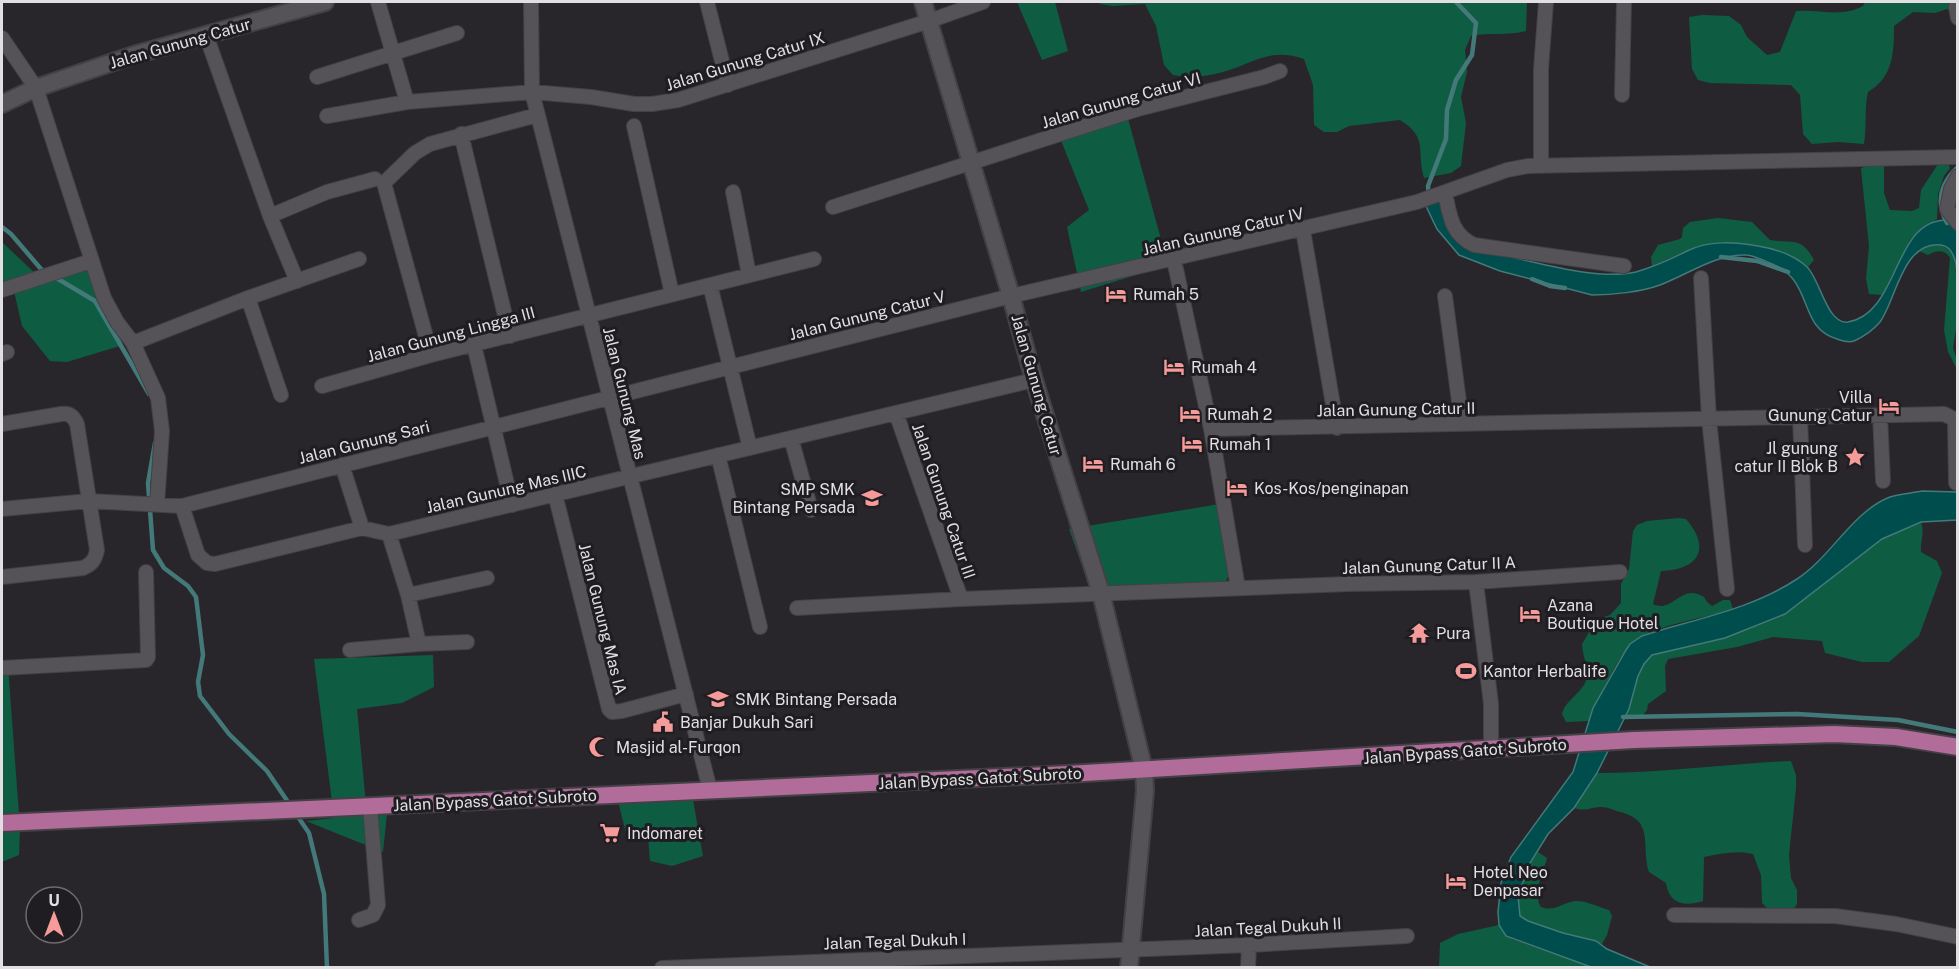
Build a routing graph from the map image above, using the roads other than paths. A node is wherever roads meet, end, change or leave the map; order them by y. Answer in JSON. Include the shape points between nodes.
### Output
{"nodes":[{"id":1,"x":325,"y":2,"type":"edge"},
{"id":2,"x":378,"y":2,"type":"edge"},
{"id":3,"x":531,"y":2,"type":"edge"},
{"id":4,"x":707,"y":2,"type":"edge"},
{"id":5,"x":923,"y":2,"type":"edge"},
{"id":6,"x":982,"y":2,"type":"edge"},
{"id":7,"x":1546,"y":2,"type":"edge"},
{"id":8,"x":1624,"y":2,"type":"edge"},
{"id":9,"x":929,"y":21,"type":"junction"},
{"id":10,"x":457,"y":33,"type":"dead end"},
{"id":11,"x":206,"y":35,"type":"junction"},
{"id":12,"x":3,"y":43,"type":"edge"},
{"id":13,"x":392,"y":54,"type":"junction"},
{"id":14,"x":1280,"y":70,"type":"dead end"},
{"id":15,"x":317,"y":77,"type":"dead end"},
{"id":16,"x":728,"y":85,"type":"junction"},
{"id":17,"x":36,"y":88,"type":"junction"},
{"id":18,"x":532,"y":92,"type":"junction"},
{"id":19,"x":1622,"y":95,"type":"dead end"},
{"id":20,"x":407,"y":102,"type":"junction"},
{"id":21,"x":2,"y":104,"type":"edge"},
{"id":22,"x":537,"y":115,"type":"junction"},
{"id":23,"x":327,"y":116,"type":"dead end"},
{"id":24,"x":634,"y":126,"type":"dead end"},
{"id":25,"x":461,"y":135,"type":"junction"},
{"id":26,"x":1958,"y":157,"type":"edge"},
{"id":27,"x":971,"y":163,"type":"junction"},
{"id":28,"x":1541,"y":165,"type":"junction"},
{"id":29,"x":1958,"y":176,"type":"edge"},
{"id":30,"x":380,"y":181,"type":"junction"},
{"id":31,"x":733,"y":192,"type":"dead end"},
{"id":32,"x":1443,"y":194,"type":"junction"},
{"id":33,"x":832,"y":207,"type":"dead end"},
{"id":34,"x":270,"y":216,"type":"junction"},
{"id":35,"x":1958,"y":223,"type":"edge"},
{"id":36,"x":1302,"y":230,"type":"junction"},
{"id":37,"x":359,"y":259,"type":"dead end"},
{"id":38,"x":814,"y":259,"type":"dead end"},
{"id":39,"x":1174,"y":260,"type":"junction"},
{"id":40,"x":91,"y":261,"type":"junction"},
{"id":41,"x":1624,"y":267,"type":"dead end"},
{"id":42,"x":749,"y":275,"type":"junction"},
{"id":43,"x":1701,"y":278,"type":"dead end"},
{"id":44,"x":297,"y":280,"type":"junction"},
{"id":45,"x":710,"y":285,"type":"junction"},
{"id":46,"x":2,"y":290,"type":"edge"},
{"id":47,"x":672,"y":294,"type":"junction"},
{"id":48,"x":1011,"y":296,"type":"junction"},
{"id":49,"x":1445,"y":296,"type":"dead end"},
{"id":50,"x":248,"y":298,"type":"junction"},
{"id":51,"x":589,"y":315,"type":"junction"},
{"id":52,"x":510,"y":336,"type":"junction"},
{"id":53,"x":133,"y":343,"type":"junction"},
{"id":54,"x":474,"y":345,"type":"junction"},
{"id":55,"x":431,"y":355,"type":"junction"},
{"id":56,"x":730,"y":366,"type":"junction"},
{"id":57,"x":1034,"y":380,"type":"junction"},
{"id":58,"x":322,"y":386,"type":"dead end"},
{"id":59,"x":281,"y":395,"type":"dead end"},
{"id":60,"x":610,"y":397,"type":"junction"},
{"id":61,"x":896,"y":412,"type":"junction"},
{"id":62,"x":1880,"y":416,"type":"junction"},
{"id":63,"x":1800,"y":417,"type":"junction"},
{"id":64,"x":1709,"y":419,"type":"junction"},
{"id":65,"x":2,"y":424,"type":"edge"},
{"id":66,"x":1462,"y":424,"type":"junction"},
{"id":67,"x":493,"y":426,"type":"junction"},
{"id":68,"x":1336,"y":428,"type":"junction"},
{"id":69,"x":1211,"y":429,"type":"junction"},
{"id":70,"x":791,"y":438,"type":"junction"},
{"id":71,"x":750,"y":448,"type":"junction"},
{"id":72,"x":718,"y":455,"type":"junction"},
{"id":73,"x":342,"y":465,"type":"junction"},
{"id":74,"x":630,"y":477,"type":"junction"},
{"id":75,"x":1883,"y":481,"type":"dead end"},
{"id":76,"x":1956,"y":483,"type":"edge"},
{"id":77,"x":555,"y":494,"type":"junction"},
{"id":78,"x":89,"y":501,"type":"junction"},
{"id":79,"x":157,"y":505,"type":"junction"},
{"id":80,"x":512,"y":505,"type":"junction"},
{"id":81,"x":182,"y":506,"type":"junction"},
{"id":82,"x":2,"y":509,"type":"edge"},
{"id":83,"x":811,"y":510,"type":"dead end"},
{"id":84,"x":363,"y":528,"type":"junction"},
{"id":85,"x":389,"y":534,"type":"junction"},
{"id":86,"x":1805,"y":545,"type":"dead end"},
{"id":87,"x":146,"y":572,"type":"dead end"},
{"id":88,"x":1620,"y":572,"type":"dead end"},
{"id":89,"x":2,"y":577,"type":"edge"},
{"id":90,"x":487,"y":578,"type":"dead end"},
{"id":91,"x":1476,"y":582,"type":"junction"},
{"id":92,"x":1238,"y":588,"type":"junction"},
{"id":93,"x":1727,"y":589,"type":"dead end"},
{"id":94,"x":1101,"y":593,"type":"junction"},
{"id":95,"x":408,"y":595,"type":"junction"},
{"id":96,"x":961,"y":599,"type":"junction"},
{"id":97,"x":797,"y":608,"type":"dead end"},
{"id":98,"x":760,"y":627,"type":"dead end"},
{"id":99,"x":467,"y":642,"type":"dead end"},
{"id":100,"x":419,"y":644,"type":"junction"},
{"id":101,"x":350,"y":650,"type":"dead end"},
{"id":102,"x":2,"y":668,"type":"edge"},
{"id":103,"x":686,"y":694,"type":"junction"},
{"id":104,"x":1958,"y":747,"type":"edge"},
{"id":105,"x":1491,"y":750,"type":"junction"},
{"id":106,"x":1144,"y":770,"type":"junction"},
{"id":107,"x":710,"y":790,"type":"junction"},
{"id":108,"x":370,"y":806,"type":"junction"},
{"id":109,"x":2,"y":823,"type":"edge"},
{"id":110,"x":1674,"y":915,"type":"dead end"},
{"id":111,"x":359,"y":920,"type":"dead end"},
{"id":112,"x":1407,"y":936,"type":"dead end"},
{"id":113,"x":1958,"y":937,"type":"edge"},
{"id":114,"x":1249,"y":945,"type":"junction"},
{"id":115,"x":1130,"y":949,"type":"junction"},
{"id":116,"x":707,"y":966,"type":"edge"},
{"id":117,"x":662,"y":968,"type":"edge"},
{"id":118,"x":1129,"y":968,"type":"edge"},
{"id":119,"x":1248,"y":968,"type":"edge"}],
"edges":[{"from":1,"to":11,"type":"street","name":"Jalan Gunung Catur"},
{"from":2,"to":13,"type":"street"},
{"from":3,"to":18,"type":"street","name":"Jalan Gunung Mas"},
{"from":4,"to":16,"type":"street"},
{"from":5,"to":9,"type":"street","name":"Jalan Gunung Catur"},
{"from":6,"to":9,"type":"street","name":"Jalan Gunung Catur IX"},
{"from":7,"to":28,"type":"street"},
{"from":8,"to":19,"type":"street"},
{"from":9,"to":16,"type":"street","name":"Jalan Gunung Catur IX"},
{"from":9,"to":27,"type":"street","name":"Jalan Gunung Catur"},
{"from":10,"to":13,"type":"street"},
{"from":11,"to":17,"type":"street","name":"Jalan Gunung Catur"},
{"from":11,"to":34,"type":"street"},
{"from":12,"to":17,"type":"street"},
{"from":13,"to":15,"type":"street"},
{"from":13,"to":20,"type":"street"},
{"from":14,"to":27,"type":"street","name":"Jalan Gunung Catur VI","via":[[1138,109]]},
{"from":16,"to":18,"type":"street","name":"Jalan Gunung Catur IX","via":[[652,104]]},
{"from":17,"to":21,"type":"street","name":"Jalan Gunung Catur"},
{"from":17,"to":40,"type":"street"},
{"from":18,"to":20,"type":"street","name":"Jalan Gunung Catur IX"},
{"from":18,"to":22,"type":"street","name":"Jalan Gunung Mas"},
{"from":20,"to":23,"type":"street","name":"Jalan Gunung Catur IX"},
{"from":22,"to":25,"type":"street"},
{"from":22,"to":51,"type":"street","name":"Jalan Gunung Mas"},
{"from":24,"to":47,"type":"street"},
{"from":25,"to":30,"type":"street","via":[[430,144]]},
{"from":25,"to":52,"type":"street"},
{"from":26,"to":28,"type":"street","name":"Jalan Gunung Catur IV"},
{"from":27,"to":33,"type":"street","name":"Jalan Gunung Catur VI"},
{"from":27,"to":48,"type":"street","name":"Jalan Gunung Catur"},
{"from":28,"to":32,"type":"street","name":"Jalan Gunung Catur IV","via":[[1507,170]]},
{"from":29,"to":35,"type":"street","via":[[1947,209]]},
{"from":30,"to":34,"type":"street","via":[[327,192]]},
{"from":30,"to":55,"type":"street"},
{"from":31,"to":42,"type":"street"},
{"from":32,"to":36,"type":"street","name":"Jalan Gunung Catur IV"},
{"from":32,"to":41,"type":"street","via":[[1457,233],[1474,245]]},
{"from":34,"to":44,"type":"street"},
{"from":36,"to":39,"type":"street","name":"Jalan Gunung Catur IV"},
{"from":36,"to":68,"type":"street"},
{"from":37,"to":44,"type":"street"},
{"from":38,"to":42,"type":"street","name":"Jalan Gunung Lingga III"},
{"from":39,"to":48,"type":"street","name":"Jalan Gunung Catur IV"},
{"from":39,"to":69,"type":"street"},
{"from":40,"to":46,"type":"street"},
{"from":40,"to":53,"type":"street","via":[[104,298]]},
{"from":42,"to":45,"type":"street","name":"Jalan Gunung Lingga III"},
{"from":43,"to":64,"type":"street"},
{"from":44,"to":50,"type":"street"},
{"from":45,"to":47,"type":"street","name":"Jalan Gunung Lingga III"},
{"from":45,"to":56,"type":"street"},
{"from":47,"to":51,"type":"street","name":"Jalan Gunung Lingga III"},
{"from":48,"to":56,"type":"street","name":"Jalan Gunung Catur V"},
{"from":48,"to":57,"type":"street","name":"Jalan Gunung Catur"},
{"from":49,"to":66,"type":"street"},
{"from":50,"to":53,"type":"street"},
{"from":50,"to":59,"type":"street"},
{"from":51,"to":52,"type":"street","name":"Jalan Gunung Lingga III"},
{"from":51,"to":60,"type":"street","name":"Jalan Gunung Mas"},
{"from":52,"to":54,"type":"street","name":"Jalan Gunung Lingga III"},
{"from":53,"to":79,"type":"street","via":[[152,381],[161,412]]},
{"from":54,"to":55,"type":"street","name":"Jalan Gunung Lingga III"},
{"from":54,"to":67,"type":"street"},
{"from":55,"to":58,"type":"street","name":"Jalan Gunung Lingga III"},
{"from":56,"to":60,"type":"street","name":"Jalan Gunung Sari"},
{"from":56,"to":71,"type":"street"},
{"from":57,"to":61,"type":"street","name":"Jalan Gunung Catur III"},
{"from":57,"to":94,"type":"street","name":"Jalan Gunung Catur"},
{"from":60,"to":67,"type":"street","name":"Jalan Gunung Sari"},
{"from":60,"to":74,"type":"street","name":"Jalan Gunung Mas"},
{"from":61,"to":70,"type":"street","name":"Jalan Gunung Mas IIIC"},
{"from":61,"to":96,"type":"street","name":"Jalan Gunung Catur III"},
{"from":62,"to":63,"type":"street","name":"Jalan Gunung Catur II"},
{"from":62,"to":75,"type":"street"},
{"from":62,"to":76,"type":"street","name":"Jalan Gunung Catur II","via":[[1944,414],[1954,419]]},
{"from":63,"to":64,"type":"street","name":"Jalan Gunung Catur II"},
{"from":63,"to":86,"type":"street"},
{"from":64,"to":66,"type":"street","name":"Jalan Gunung Catur II"},
{"from":64,"to":93,"type":"street"},
{"from":65,"to":78,"type":"street","via":[[61,414],[74,417]]},
{"from":66,"to":68,"type":"street","name":"Jalan Gunung Catur II"},
{"from":67,"to":73,"type":"street","name":"Jalan Gunung Sari"},
{"from":67,"to":80,"type":"street"},
{"from":68,"to":69,"type":"street","name":"Jalan Gunung Catur II"},
{"from":69,"to":92,"type":"street"},
{"from":70,"to":71,"type":"street","name":"Jalan Gunung Mas IIIC"},
{"from":70,"to":83,"type":"street"},
{"from":71,"to":72,"type":"street","name":"Jalan Gunung Mas IIIC"},
{"from":72,"to":74,"type":"street","name":"Jalan Gunung Mas IIIC"},
{"from":72,"to":98,"type":"street"},
{"from":73,"to":81,"type":"street","name":"Jalan Gunung Sari"},
{"from":73,"to":84,"type":"street"},
{"from":74,"to":77,"type":"street","name":"Jalan Gunung Mas IIIC"},
{"from":74,"to":103,"type":"street","name":"Jalan Gunung Mas"},
{"from":77,"to":80,"type":"street","name":"Jalan Gunung Mas IIIC"},
{"from":77,"to":103,"type":"street","name":"Jalan Gunung Mas IA","via":[[609,710],[622,711]]},
{"from":78,"to":79,"type":"street","name":"Jalan Gunung Sari"},
{"from":78,"to":82,"type":"street","name":"Jalan Gunung Sari"},
{"from":78,"to":89,"type":"street","via":[[97,550],[91,565]]},
{"from":79,"to":81,"type":"street","name":"Jalan Gunung Sari"},
{"from":80,"to":85,"type":"street","name":"Jalan Gunung Mas IIIC"},
{"from":81,"to":84,"type":"street","via":[[198,555],[212,564]]},
{"from":84,"to":85,"type":"street"},
{"from":85,"to":95,"type":"street"},
{"from":87,"to":102,"type":"street","via":[[146,660]]},
{"from":88,"to":91,"type":"street","name":"Jalan Gunung Catur II A"},
{"from":90,"to":95,"type":"street"},
{"from":91,"to":92,"type":"street","name":"Jalan Gunung Catur II A"},
{"from":91,"to":105,"type":"street","via":[[1491,704]]},
{"from":92,"to":94,"type":"street"},
{"from":94,"to":96,"type":"street"},
{"from":94,"to":106,"type":"street","name":"Jalan Gunung Catur"},
{"from":95,"to":100,"type":"street"},
{"from":96,"to":97,"type":"street"},
{"from":99,"to":100,"type":"street"},
{"from":100,"to":101,"type":"street"},
{"from":103,"to":107,"type":"street","name":"Jalan Gunung Mas"},
{"from":104,"to":105,"type":"main road","name":"Jalan Bypass Gatot Subroto","via":[[1896,737],[1834,734],[1634,740]]},
{"from":105,"to":106,"type":"main road","name":"Jalan Bypass Gatot Subroto"},
{"from":106,"to":107,"type":"main road","name":"Jalan Bypass Gatot Subroto"},
{"from":106,"to":115,"type":"street","name":"Jalan Gunung Catur"},
{"from":107,"to":108,"type":"main road","name":"Jalan Bypass Gatot Subroto"},
{"from":108,"to":109,"type":"main road","name":"Jalan Bypass Gatot Subroto"},
{"from":108,"to":111,"type":"street","via":[[378,905],[373,915]]},
{"from":110,"to":113,"type":"street","via":[[1835,916]]},
{"from":112,"to":114,"type":"street","name":"Jalan Tegal Dukuh II"},
{"from":114,"to":115,"type":"street","name":"Jalan Tegal Dukuh II"},
{"from":114,"to":119,"type":"street"},
{"from":115,"to":116,"type":"street","name":"Jalan Tegal Dukuh I"},
{"from":115,"to":118,"type":"street","name":"Jalan Gunung Catur"},
{"from":116,"to":117,"type":"street","name":"Jalan Tegal Dukuh I"}]}
